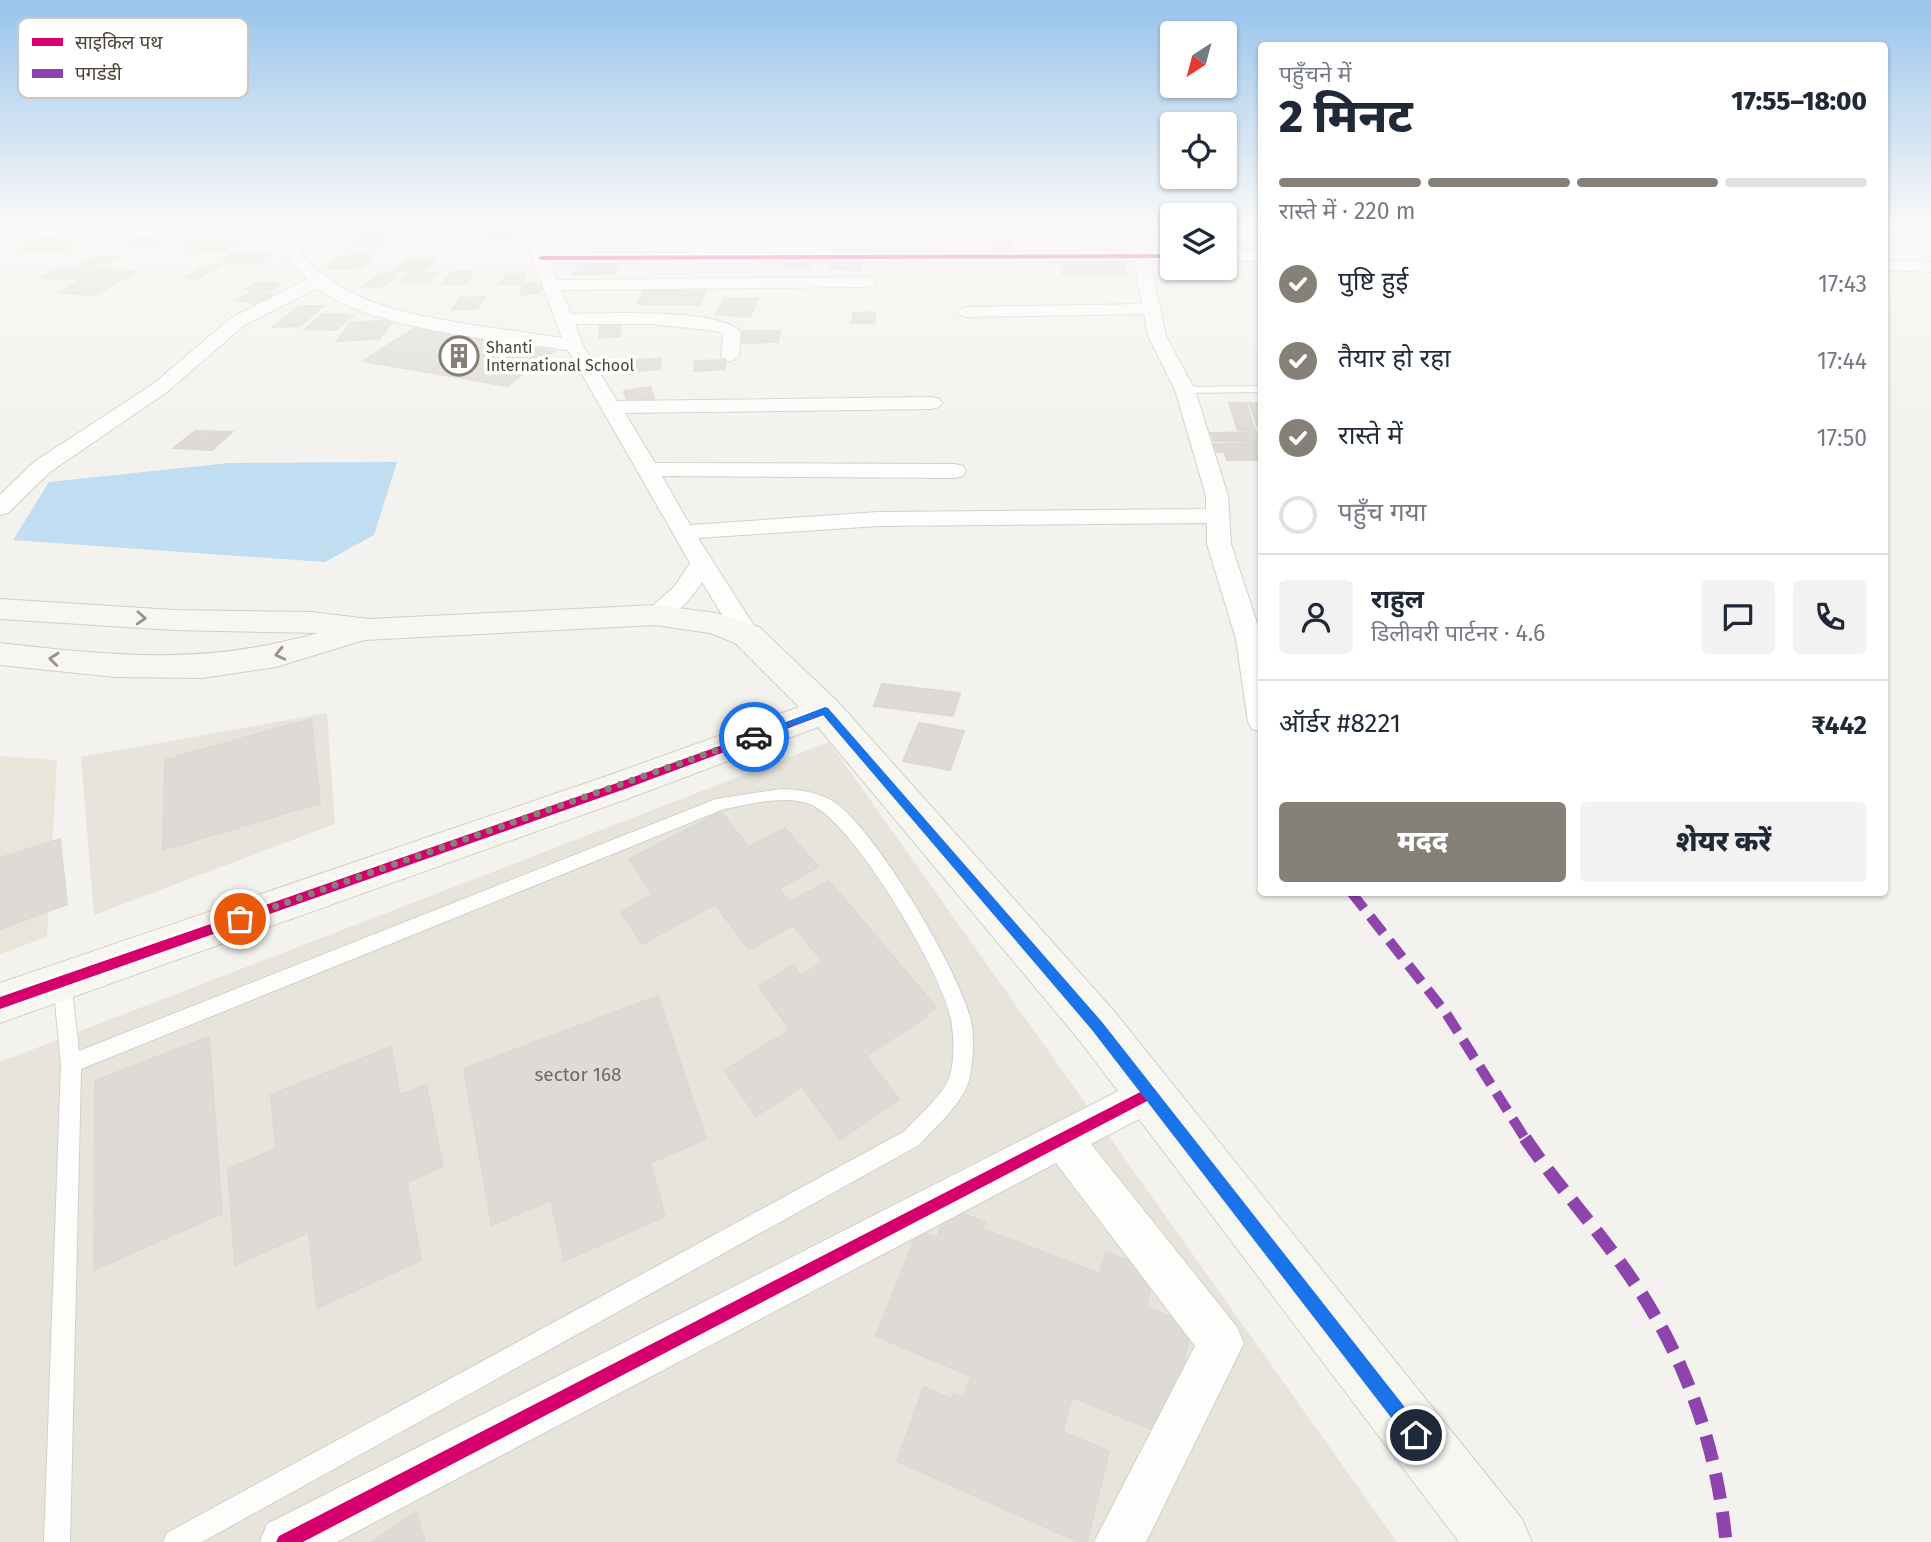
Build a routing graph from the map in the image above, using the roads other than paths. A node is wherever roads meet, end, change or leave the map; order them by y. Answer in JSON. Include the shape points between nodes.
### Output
{"nodes":[{"id":1,"x":287,"y":296,"type":"edge"},
{"id":2,"x":341,"y":296,"type":"edge"},
{"id":3,"x":554,"y":296,"type":"edge"},
{"id":4,"x":1149,"y":296,"type":"edge"},
{"id":5,"x":1151,"y":309,"type":"junction"},
{"id":6,"x":965,"y":313,"type":"dead end"},
{"id":7,"x":563,"y":319,"type":"junction"},
{"id":8,"x":574,"y":345,"type":"junction"},
{"id":9,"x":730,"y":356,"type":"dead end"},
{"id":10,"x":1258,"y":389,"type":"edge"},
{"id":11,"x":1185,"y":390,"type":"junction"},
{"id":12,"x":932,"y":403,"type":"dead end"},
{"id":13,"x":609,"y":407,"type":"junction"},
{"id":14,"x":648,"y":469,"type":"junction"},
{"id":15,"x":955,"y":471,"type":"dead end"},
{"id":16,"x":0,"y":508,"type":"edge"},
{"id":17,"x":1219,"y":516,"type":"junction"},
{"id":18,"x":686,"y":532,"type":"junction"},
{"id":19,"x":703,"y":561,"type":"junction"},
{"id":20,"x":0,"y":609,"type":"edge"},
{"id":21,"x":655,"y":615,"type":"junction"},
{"id":22,"x":369,"y":630,"type":"junction"},
{"id":23,"x":747,"y":635,"type":"junction"},
{"id":24,"x":0,"y":654,"type":"edge"},
{"id":25,"x":1258,"y":696,"type":"edge"},
{"id":26,"x":825,"y":710,"type":"junction"},
{"id":27,"x":62,"y":981,"type":"junction"},
{"id":28,"x":0,"y":1003,"type":"edge"},
{"id":29,"x":71,"y":1064,"type":"junction"},
{"id":30,"x":1150,"y":1093,"type":"junction"},
{"id":31,"x":1062,"y":1139,"type":"junction"},
{"id":32,"x":57,"y":1542,"type":"edge"},
{"id":33,"x":176,"y":1542,"type":"edge"},
{"id":34,"x":285,"y":1542,"type":"edge"},
{"id":35,"x":1119,"y":1542,"type":"edge"},
{"id":36,"x":1499,"y":1542,"type":"edge"}],
"edges":[{"from":1,"to":16,"type":"street","via":[[237,322],[160,388],[42,467]]},
{"from":2,"to":8,"type":"street","via":[[381,313]]},
{"from":3,"to":7,"type":"street"},
{"from":4,"to":5,"type":"street"},
{"from":5,"to":6,"type":"street"},
{"from":5,"to":11,"type":"street","via":[[1157,336]]},
{"from":7,"to":8,"type":"street"},
{"from":7,"to":9,"type":"street","via":[[719,325],[732,332]]},
{"from":8,"to":13,"type":"street"},
{"from":10,"to":11,"type":"lane"},
{"from":11,"to":17,"type":"street"},
{"from":12,"to":13,"type":"street"},
{"from":13,"to":14,"type":"street"},
{"from":14,"to":15,"type":"street"},
{"from":14,"to":18,"type":"street"},
{"from":17,"to":18,"type":"street","via":[[878,519]]},
{"from":17,"to":25,"type":"street","via":[[1219,544],[1249,639]]},
{"from":18,"to":19,"type":"street"},
{"from":19,"to":21,"type":"street","via":[[683,592]]},
{"from":19,"to":23,"type":"street"},
{"from":20,"to":22,"type":"main road","one_way":true,"via":[[174,620],[312,622]]},
{"from":21,"to":22,"type":"main road"},
{"from":21,"to":23,"type":"main road","via":[[716,623]]},
{"from":22,"to":24,"type":"main road","one_way":true,"via":[[229,664],[173,667]]},
{"from":23,"to":26,"type":"main road"},
{"from":26,"to":27,"type":"main road"},
{"from":26,"to":30,"type":"main road"},
{"from":27,"to":28,"type":"main road"},
{"from":27,"to":29,"type":"lane"},
{"from":29,"to":32,"type":"lane"},
{"from":29,"to":33,"type":"lane","via":[[722,803],[771,794],[819,800],[848,825],[904,900],[948,983],[961,1019],[959,1082],[912,1138]]},
{"from":30,"to":31,"type":"street"},
{"from":30,"to":36,"type":"main road"},
{"from":31,"to":34,"type":"street"},
{"from":31,"to":35,"type":"street","via":[[1220,1343]]}]}
